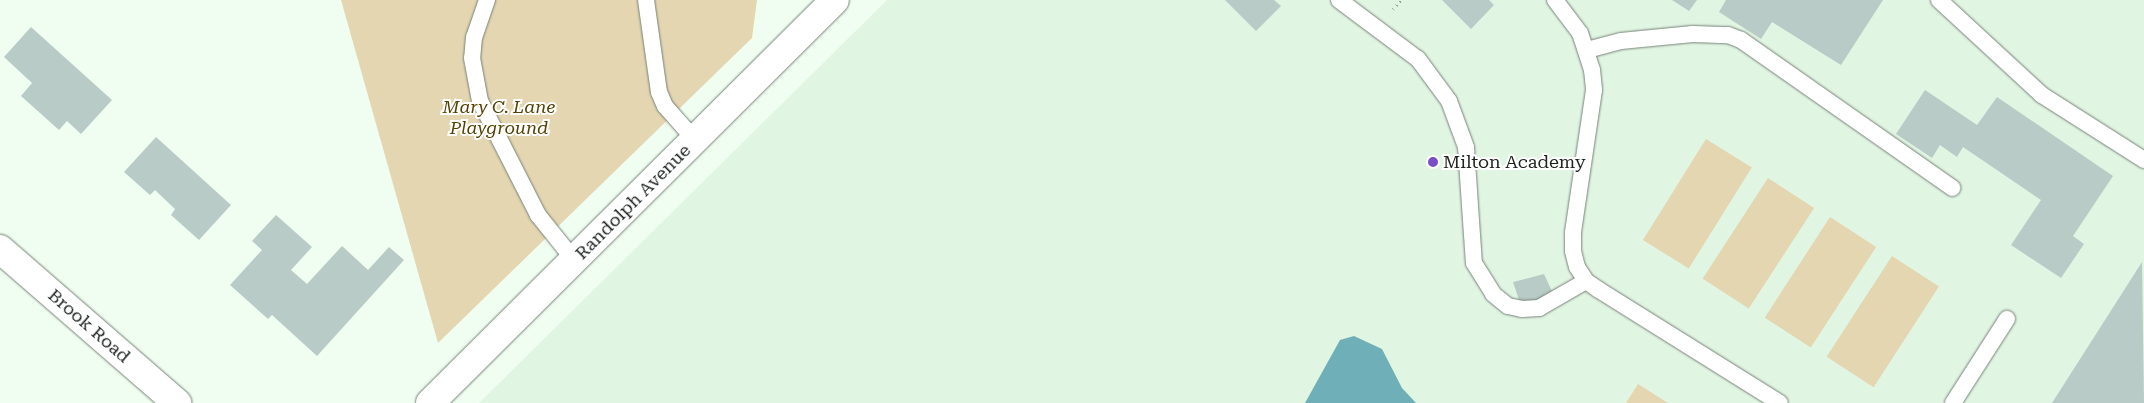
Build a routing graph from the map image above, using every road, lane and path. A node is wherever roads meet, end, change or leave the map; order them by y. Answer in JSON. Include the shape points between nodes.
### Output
{"nodes":[{"id":1,"x":487,"y":0,"type":"edge"},
{"id":2,"x":646,"y":0,"type":"edge"},
{"id":3,"x":835,"y":0,"type":"edge"},
{"id":4,"x":1339,"y":0,"type":"edge"},
{"id":5,"x":1555,"y":0,"type":"edge"},
{"id":6,"x":1939,"y":0,"type":"edge"},
{"id":7,"x":1587,"y":50,"type":"junction"},
{"id":8,"x":695,"y":140,"type":"junction"},
{"id":9,"x":2144,"y":160,"type":"edge"},
{"id":10,"x":1952,"y":188,"type":"dead end"},
{"id":11,"x":0,"y":249,"type":"edge"},
{"id":12,"x":574,"y":260,"type":"junction"},
{"id":13,"x":1586,"y":281,"type":"junction"},
{"id":14,"x":2007,"y":319,"type":"dead end"},
{"id":15,"x":177,"y":403,"type":"edge"},
{"id":16,"x":430,"y":403,"type":"edge"},
{"id":17,"x":1780,"y":403,"type":"edge"},
{"id":18,"x":1953,"y":403,"type":"edge"}],
"edges":[{"from":1,"to":12,"type":"lane","via":[[474,37],[472,58],[480,101],[538,215]]},
{"from":2,"to":8,"type":"lane","via":[[659,92],[665,106]]},
{"from":3,"to":8,"type":"main road","name":"Randolph Avenue"},
{"from":4,"to":13,"type":"lane","via":[[1418,59],[1449,100],[1466,147],[1474,263],[1493,294],[1508,306],[1539,308]]},
{"from":5,"to":7,"type":"lane","via":[[1580,33]]},
{"from":6,"to":9,"type":"lane","via":[[2042,95]]},
{"from":7,"to":10,"type":"lane","via":[[1621,41],[1693,34],[1728,35],[1741,40]]},
{"from":7,"to":13,"type":"lane","via":[[1594,90],[1593,110],[1573,251]]},
{"from":8,"to":12,"type":"main road","name":"Randolph Avenue"},
{"from":11,"to":15,"type":"main road","name":"Brook Road"},
{"from":12,"to":16,"type":"main road","name":"Randolph Avenue"},
{"from":13,"to":17,"type":"lane"},
{"from":14,"to":18,"type":"lane"}]}
